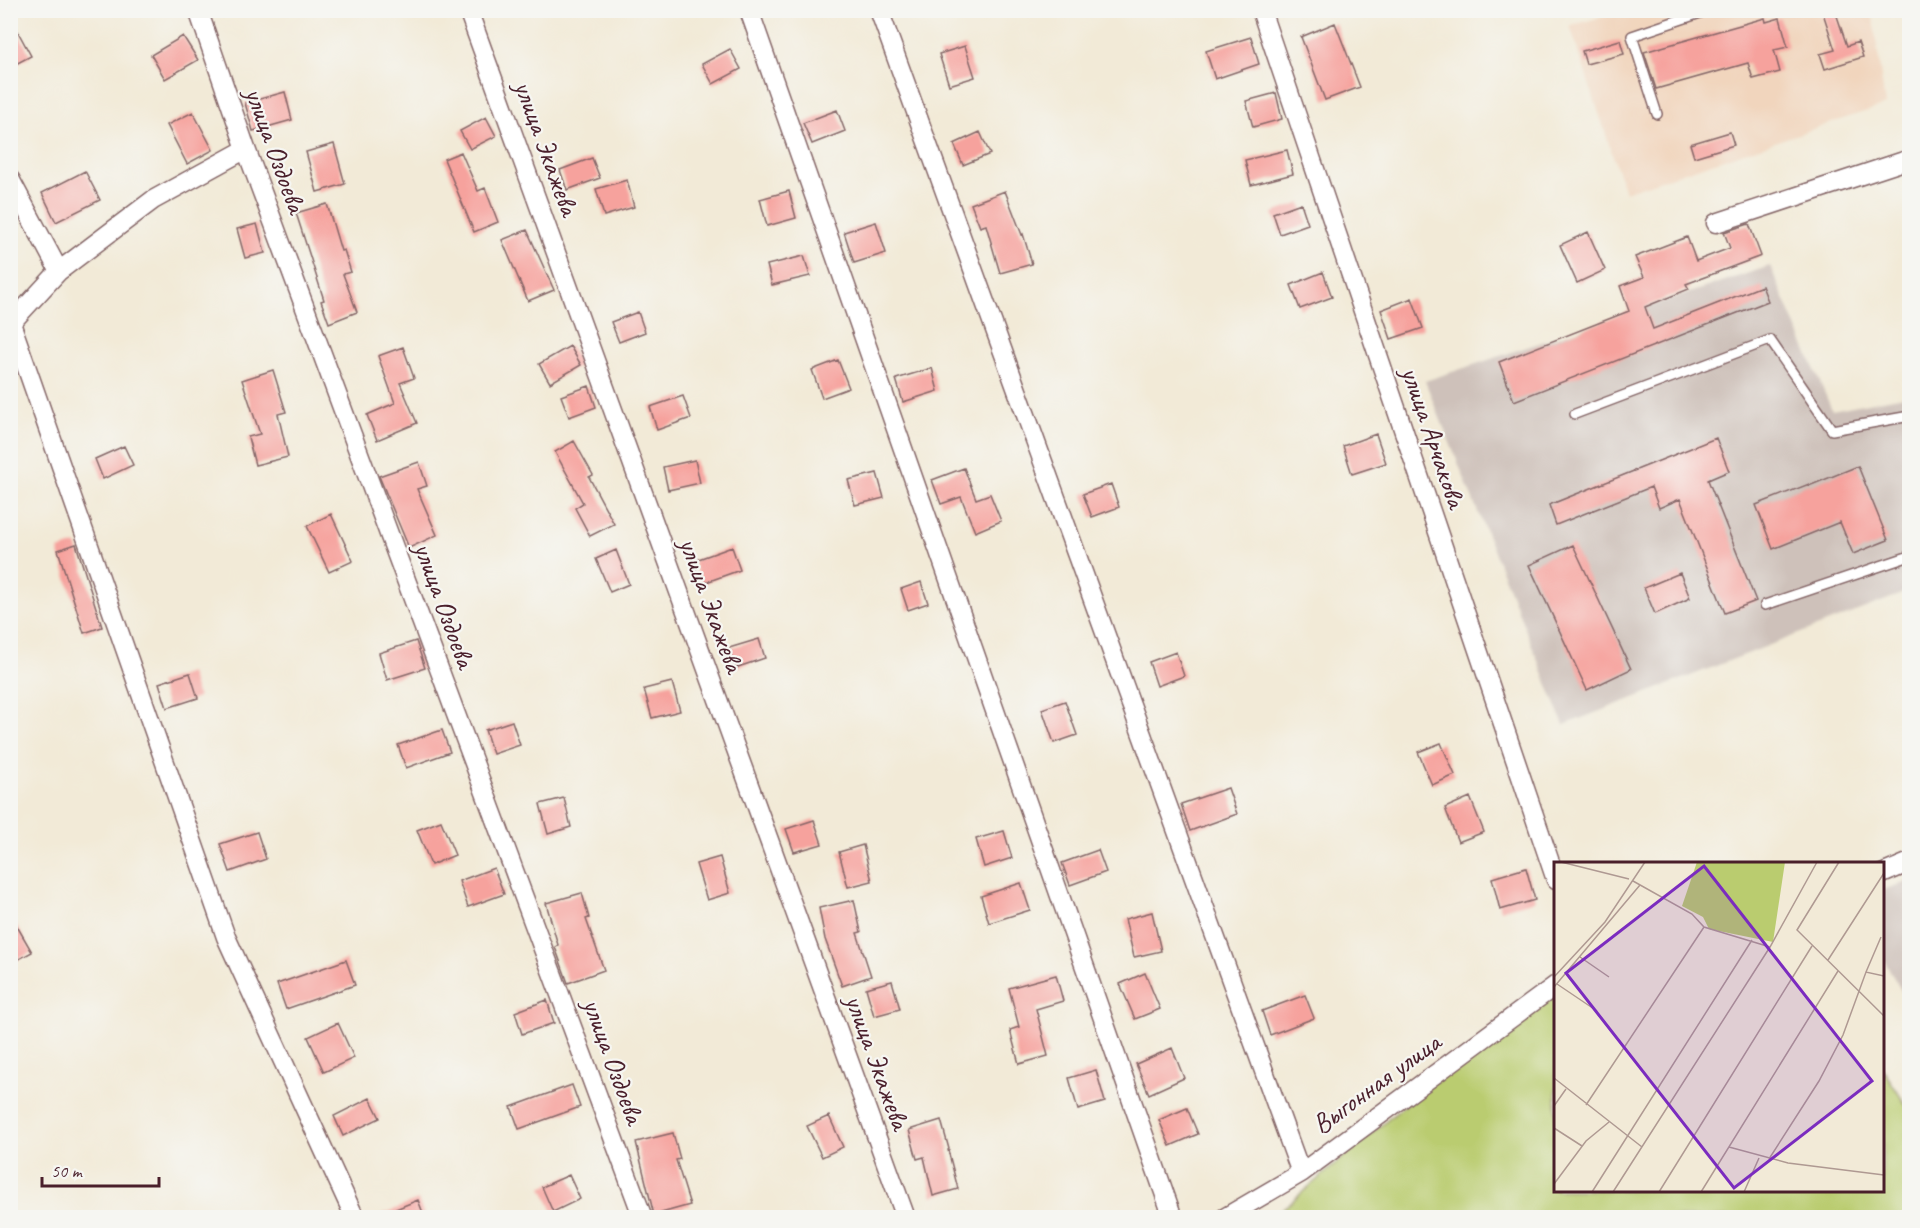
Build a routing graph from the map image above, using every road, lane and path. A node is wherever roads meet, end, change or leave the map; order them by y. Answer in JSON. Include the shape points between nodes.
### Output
{"nodes":[{"id":1,"x":198,"y":10,"type":"edge"},
{"id":2,"x":468,"y":10,"type":"edge"},
{"id":3,"x":749,"y":10,"type":"edge"},
{"id":4,"x":879,"y":10,"type":"edge"},
{"id":5,"x":1261,"y":10,"type":"edge"},
{"id":6,"x":1703,"y":11,"type":"edge"},
{"id":7,"x":1656,"y":114,"type":"dead end"},
{"id":8,"x":246,"y":149,"type":"junction"},
{"id":9,"x":1910,"y":159,"type":"edge"},
{"id":10,"x":10,"y":179,"type":"edge"},
{"id":11,"x":1716,"y":223,"type":"dead end"},
{"id":12,"x":59,"y":271,"type":"junction"},
{"id":13,"x":10,"y":323,"type":"edge"},
{"id":14,"x":1575,"y":414,"type":"dead end"},
{"id":15,"x":1910,"y":416,"type":"edge"},
{"id":16,"x":1910,"y":556,"type":"edge"},
{"id":17,"x":1766,"y":604,"type":"dead end"},
{"id":18,"x":1910,"y":862,"type":"edge"},
{"id":19,"x":1884,"y":873,"type":"edge"},
{"id":20,"x":1554,"y":874,"type":"edge"},
{"id":21,"x":1554,"y":986,"type":"edge"},
{"id":22,"x":1301,"y":1173,"type":"junction"},
{"id":23,"x":355,"y":1218,"type":"edge"},
{"id":24,"x":643,"y":1218,"type":"edge"},
{"id":25,"x":906,"y":1218,"type":"edge"},
{"id":26,"x":1173,"y":1218,"type":"edge"},
{"id":27,"x":1224,"y":1218,"type":"edge"}],
"edges":[{"from":1,"to":8,"type":"street","name":"улица Оздоева"},
{"from":2,"to":25,"type":"street","name":"улица Экажева"},
{"from":3,"to":26,"type":"street"},
{"from":4,"to":22,"type":"street"},
{"from":5,"to":20,"type":"street","name":"улица Арчакова"},
{"from":6,"to":7,"type":"lane","via":[[1632,36]]},
{"from":8,"to":12,"type":"street","via":[[153,200]]},
{"from":8,"to":24,"type":"street","name":"улица Оздоева"},
{"from":9,"to":11,"type":"street"},
{"from":10,"to":12,"type":"street"},
{"from":12,"to":13,"type":"street"},
{"from":13,"to":23,"type":"street","via":[[226,937]]},
{"from":14,"to":15,"type":"lane","via":[[1770,340],[1832,430]]},
{"from":16,"to":17,"type":"lane"},
{"from":18,"to":19,"type":"street"},
{"from":21,"to":22,"type":"street","name":"Выгонная улица"},
{"from":22,"to":27,"type":"street","name":"Выгонная улица"}]}
